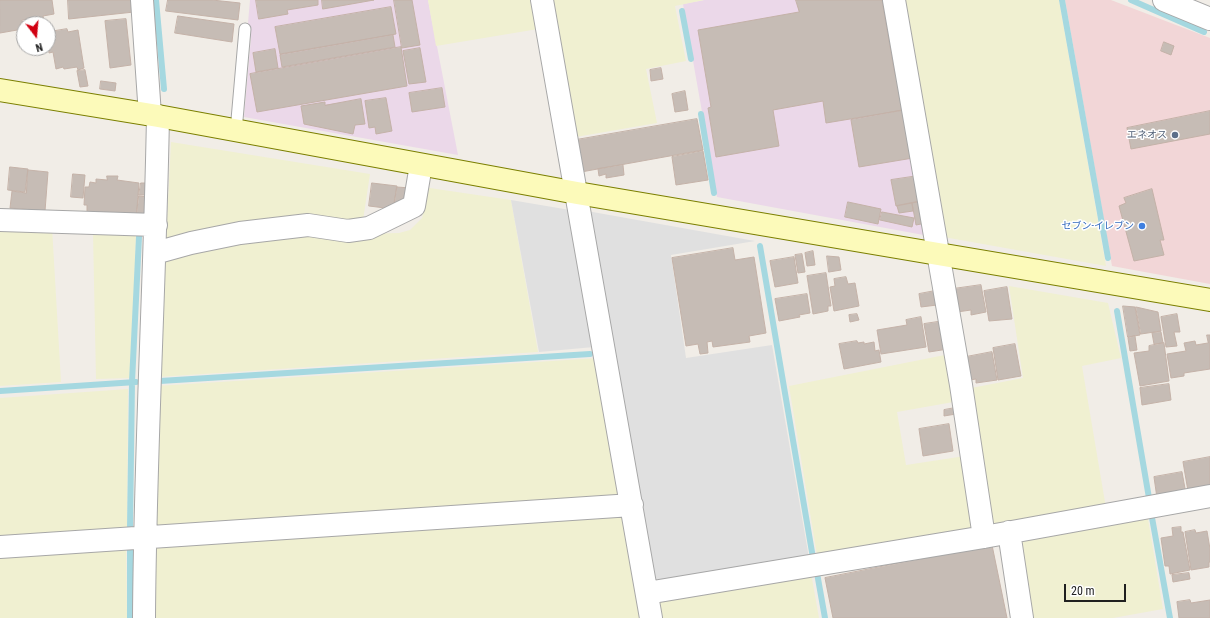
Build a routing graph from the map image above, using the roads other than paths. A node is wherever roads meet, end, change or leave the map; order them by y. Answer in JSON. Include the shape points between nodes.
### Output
{"nodes":[{"id":1,"x":142,"y":0,"type":"edge"},
{"id":2,"x":542,"y":0,"type":"edge"},
{"id":3,"x":894,"y":0,"type":"edge"},
{"id":4,"x":1164,"y":0,"type":"edge"},
{"id":5,"x":1210,"y":19,"type":"edge"},
{"id":6,"x":245,"y":29,"type":"dead end"},
{"id":7,"x":0,"y":90,"type":"edge"},
{"id":8,"x":154,"y":116,"type":"junction"},
{"id":9,"x":236,"y":131,"type":"junction"},
{"id":10,"x":421,"y":165,"type":"junction"},
{"id":11,"x":577,"y":193,"type":"junction"},
{"id":12,"x":0,"y":220,"type":"edge"},
{"id":13,"x":156,"y":225,"type":"junction"},
{"id":14,"x":155,"y":253,"type":"junction"},
{"id":15,"x":938,"y":254,"type":"junction"},
{"id":16,"x":1210,"y":300,"type":"edge"},
{"id":17,"x":1210,"y":496,"type":"edge"},
{"id":18,"x":632,"y":505,"type":"junction"},
{"id":19,"x":1008,"y":532,"type":"junction"},
{"id":20,"x":145,"y":537,"type":"junction"},
{"id":21,"x":984,"y":537,"type":"junction"},
{"id":22,"x":0,"y":547,"type":"edge"},
{"id":23,"x":647,"y":593,"type":"junction"},
{"id":24,"x":144,"y":618,"type":"edge"},
{"id":25,"x":651,"y":618,"type":"edge"},
{"id":26,"x":1022,"y":618,"type":"edge"}],
"edges":[{"from":1,"to":8,"type":"street"},
{"from":2,"to":11,"type":"street"},
{"from":3,"to":15,"type":"street"},
{"from":4,"to":5,"type":"street"},
{"from":6,"to":9,"type":"lane"},
{"from":7,"to":8,"type":"street"},
{"from":8,"to":9,"type":"street"},
{"from":8,"to":13,"type":"street"},
{"from":9,"to":10,"type":"street"},
{"from":10,"to":11,"type":"street"},
{"from":10,"to":14,"type":"street","via":[[414,206],[369,228],[348,231],[308,225],[240,233]]},
{"from":11,"to":15,"type":"street"},
{"from":11,"to":18,"type":"street"},
{"from":12,"to":13,"type":"street"},
{"from":13,"to":14,"type":"street"},
{"from":14,"to":20,"type":"street"},
{"from":15,"to":16,"type":"street"},
{"from":15,"to":21,"type":"street"},
{"from":17,"to":19,"type":"street"},
{"from":18,"to":20,"type":"street"},
{"from":18,"to":23,"type":"street"},
{"from":19,"to":21,"type":"street"},
{"from":19,"to":26,"type":"street"},
{"from":20,"to":22,"type":"street"},
{"from":20,"to":24,"type":"street"},
{"from":21,"to":23,"type":"street"},
{"from":23,"to":25,"type":"street"}]}
